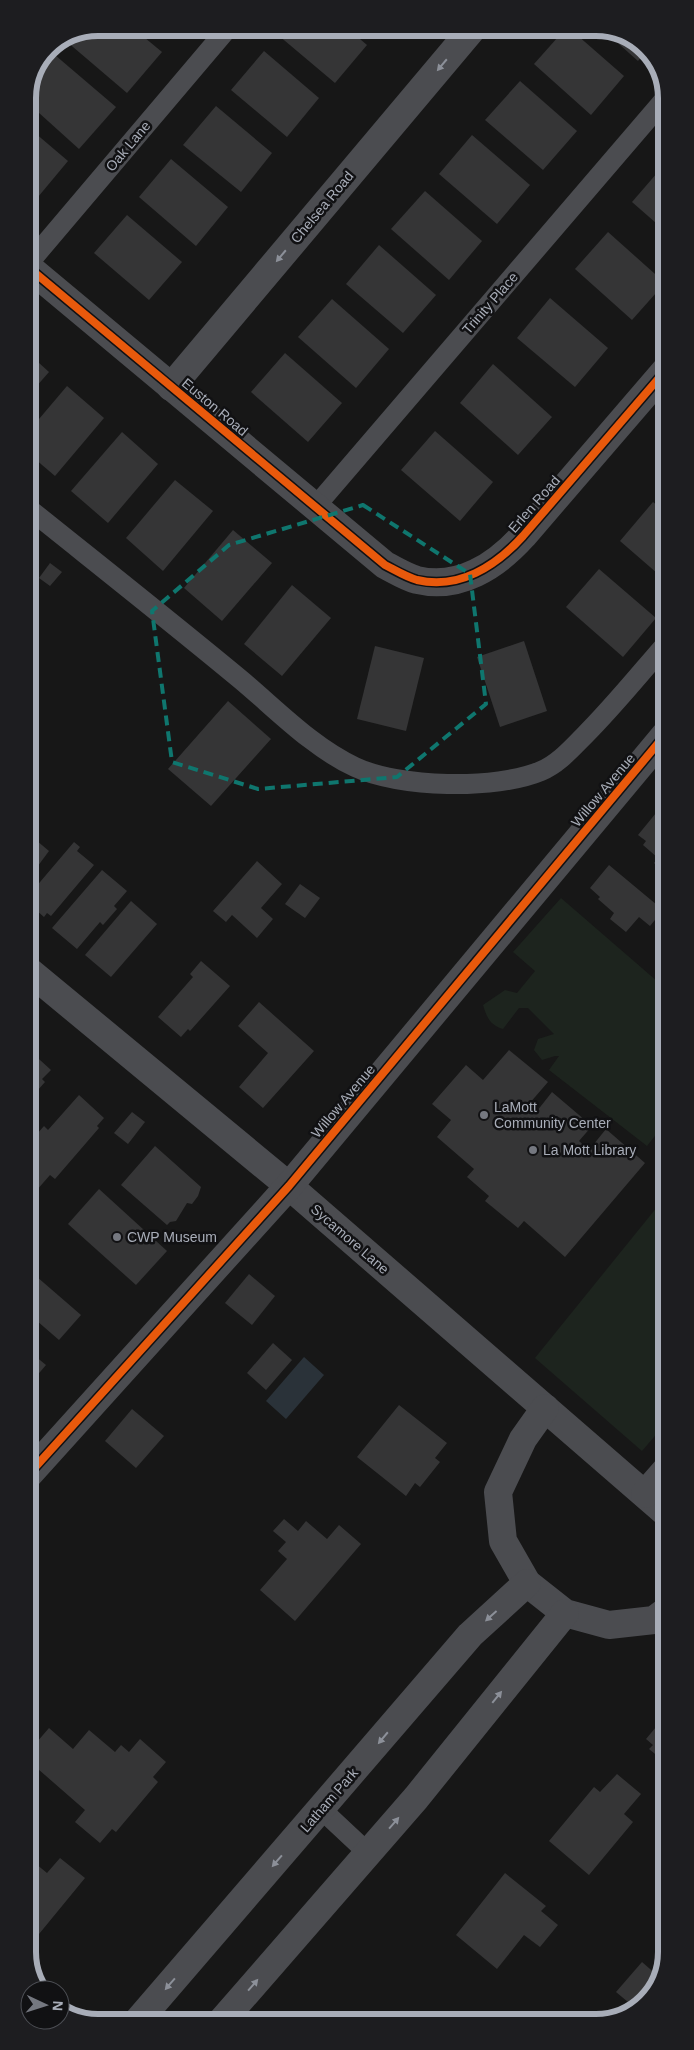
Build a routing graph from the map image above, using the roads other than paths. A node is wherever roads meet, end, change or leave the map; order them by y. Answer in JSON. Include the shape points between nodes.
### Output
{"nodes":[{"id":1,"x":221,"y":36,"type":"edge"},
{"id":2,"x":466,"y":36,"type":"edge"},
{"id":3,"x":658,"y":107,"type":"edge"},
{"id":4,"x":36,"y":255,"type":"edge"},
{"id":5,"x":36,"y":275,"type":"edge"},
{"id":6,"x":658,"y":378,"type":"edge"},
{"id":7,"x":171,"y":387,"type":"junction"},
{"id":8,"x":315,"y":507,"type":"junction"},
{"id":9,"x":36,"y":514,"type":"edge"},
{"id":10,"x":385,"y":565,"type":"joint"},
{"id":11,"x":658,"y":653,"type":"edge"},
{"id":12,"x":658,"y":743,"type":"edge"},
{"id":13,"x":36,"y":977,"type":"edge"},
{"id":14,"x":288,"y":1186,"type":"junction"},
{"id":15,"x":545,"y":1408,"type":"junction"},
{"id":16,"x":36,"y":1466,"type":"edge"},
{"id":17,"x":658,"y":1479,"type":"edge"},
{"id":18,"x":645,"y":1494,"type":"junction"},
{"id":19,"x":658,"y":1506,"type":"edge"},
{"id":20,"x":527,"y":1584,"type":"junction"},
{"id":21,"x":566,"y":1614,"type":"junction"},
{"id":22,"x":658,"y":1617,"type":"edge"},
{"id":23,"x":322,"y":1809,"type":"junction"},
{"id":24,"x":368,"y":1853,"type":"junction"},
{"id":25,"x":144,"y":2014,"type":"edge"},
{"id":26,"x":228,"y":2014,"type":"edge"}],
"edges":[{"from":1,"to":4,"type":"lane","name":"Oak Lane"},
{"from":2,"to":7,"type":"street","name":"Chelsea Road","one_way":true},
{"from":3,"to":8,"type":"lane","name":"Trinity Place"},
{"from":5,"to":7,"type":"street","name":"Euston Road"},
{"from":6,"to":10,"type":"street","name":"Erlen Road","via":[[502,558],[481,571],[449,581],[416,580]]},
{"from":7,"to":8,"type":"street","name":"Euston Road"},
{"from":8,"to":10,"type":"street","name":"Euston Road"},
{"from":9,"to":11,"type":"lane","via":[[311,740],[356,768],[391,779],[438,785],[517,778],[542,771],[563,757],[611,709]]},
{"from":12,"to":14,"type":"street","name":"Willow Avenue"},
{"from":13,"to":14,"type":"street","name":"Sycamore Lane"},
{"from":14,"to":15,"type":"street","name":"Sycamore Lane"},
{"from":14,"to":16,"type":"street","name":"Willow Avenue"},
{"from":15,"to":18,"type":"street","name":"Sycamore Lane"},
{"from":15,"to":20,"type":"street","via":[[523,1438],[498,1492],[503,1541]]},
{"from":17,"to":18,"type":"street"},
{"from":18,"to":19,"type":"street","name":"Sycamore Lane"},
{"from":20,"to":21,"type":"street"},
{"from":20,"to":23,"type":"street","name":"Latham Park","one_way":true,"via":[[470,1635]]},
{"from":21,"to":22,"type":"street","via":[[609,1625]]},
{"from":24,"to":21,"type":"street","one_way":true},
{"from":23,"to":24,"type":"lane"},
{"from":23,"to":25,"type":"street","name":"Latham Park","one_way":true},
{"from":26,"to":24,"type":"street","one_way":true}]}
